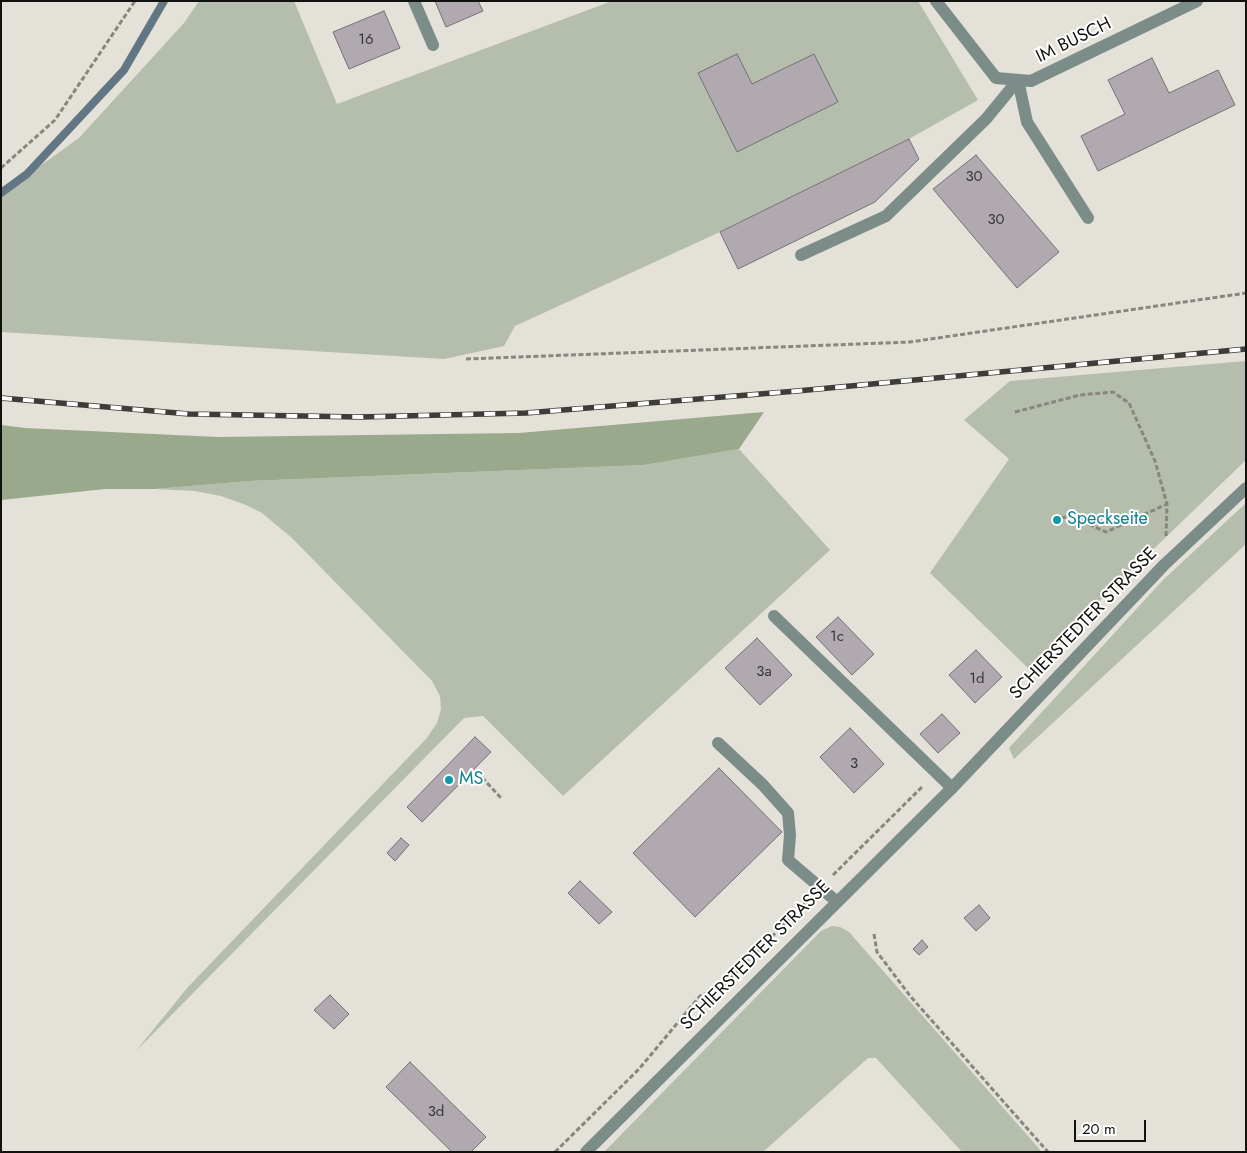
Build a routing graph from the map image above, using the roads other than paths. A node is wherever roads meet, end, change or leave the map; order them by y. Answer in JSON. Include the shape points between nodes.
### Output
{"nodes":[{"id":1,"x":414,"y":1,"type":"edge"},
{"id":2,"x":936,"y":1,"type":"edge"},
{"id":3,"x":1196,"y":1,"type":"edge"},
{"id":4,"x":433,"y":45,"type":"dead end"},
{"id":5,"x":1018,"y":80,"type":"junction"},
{"id":6,"x":1088,"y":218,"type":"dead end"},
{"id":7,"x":801,"y":254,"type":"dead end"},
{"id":8,"x":1246,"y":488,"type":"edge"},
{"id":9,"x":774,"y":616,"type":"dead end"},
{"id":10,"x":718,"y":743,"type":"dead end"},
{"id":11,"x":952,"y":788,"type":"junction"},
{"id":12,"x":836,"y":901,"type":"junction"},
{"id":13,"x":586,"y":1152,"type":"edge"}],
"edges":[{"from":1,"to":4,"type":"street"},
{"from":2,"to":5,"type":"street","name":"IM BUSCH","via":[[996,78]]},
{"from":3,"to":5,"type":"street","name":"IM BUSCH","via":[[1031,81]]},
{"from":5,"to":6,"type":"street","via":[[1027,122]]},
{"from":5,"to":7,"type":"street","via":[[986,120],[886,216]]},
{"from":8,"to":11,"type":"street","name":"SCHIERSTEDTER STRASSE","via":[[1164,565]]},
{"from":9,"to":11,"type":"street"},
{"from":10,"to":12,"type":"street","via":[[788,813],[788,860]]},
{"from":11,"to":12,"type":"street","name":"SCHIERSTEDTER STRASSE"},
{"from":12,"to":13,"type":"street","name":"SCHIERSTEDTER STRASSE"}]}
